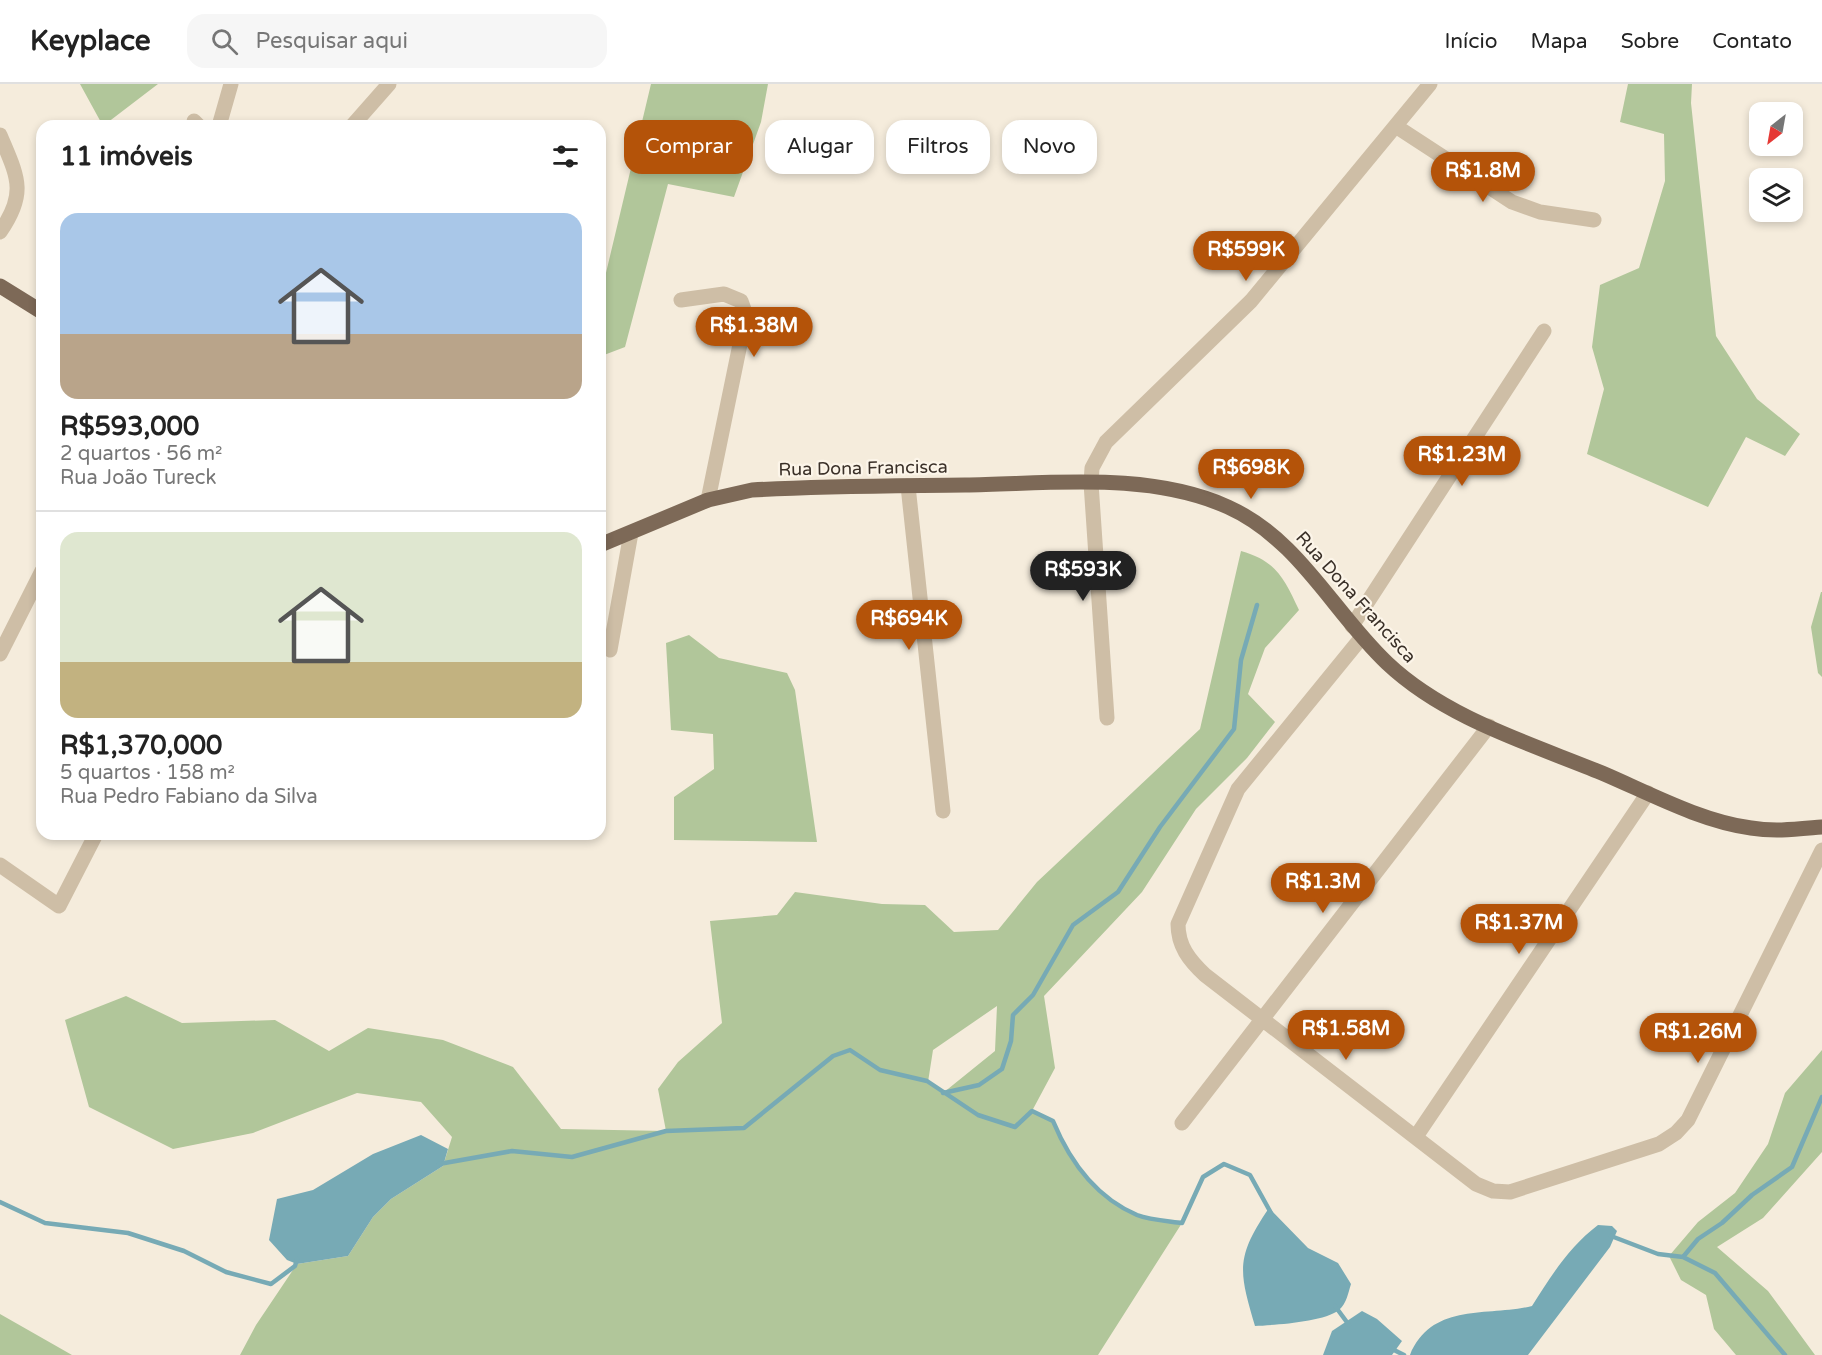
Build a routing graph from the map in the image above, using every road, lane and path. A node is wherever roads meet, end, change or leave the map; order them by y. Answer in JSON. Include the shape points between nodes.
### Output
{"nodes":[{"id":1,"x":231,"y":84,"type":"edge"},
{"id":2,"x":389,"y":84,"type":"edge"},
{"id":3,"x":1430,"y":84,"type":"edge"},
{"id":4,"x":221,"y":120,"type":"edge"},
{"id":5,"x":357,"y":120,"type":"edge"},
{"id":6,"x":1397,"y":127,"type":"junction"},
{"id":7,"x":0,"y":135,"type":"edge"},
{"id":8,"x":1593,"y":220,"type":"dead end"},
{"id":9,"x":0,"y":232,"type":"edge"},
{"id":10,"x":0,"y":286,"type":"edge"},
{"id":11,"x":681,"y":300,"type":"dead end"},
{"id":12,"x":36,"y":308,"type":"edge"},
{"id":13,"x":1544,"y":331,"type":"dead end"},
{"id":14,"x":1091,"y":483,"type":"junction"},
{"id":15,"x":908,"y":486,"type":"junction"},
{"id":16,"x":708,"y":500,"type":"junction"},
{"id":17,"x":631,"y":533,"type":"junction"},
{"id":18,"x":606,"y":543,"type":"edge"},
{"id":19,"x":36,"y":583,"type":"edge"},
{"id":20,"x":1357,"y":632,"type":"junction"},
{"id":21,"x":610,"y":650,"type":"dead end"},
{"id":22,"x":0,"y":654,"type":"edge"},
{"id":23,"x":1107,"y":718,"type":"dead end"},
{"id":24,"x":1489,"y":726,"type":"junction"},
{"id":25,"x":1648,"y":793,"type":"junction"},
{"id":26,"x":942,"y":811,"type":"dead end"},
{"id":27,"x":1822,"y":826,"type":"edge"},
{"id":28,"x":93,"y":840,"type":"edge"},
{"id":29,"x":1822,"y":850,"type":"edge"},
{"id":30,"x":0,"y":865,"type":"edge"},
{"id":31,"x":1263,"y":1018,"type":"junction"},
{"id":32,"x":1182,"y":1123,"type":"dead end"},
{"id":33,"x":1417,"y":1135,"type":"junction"}],
"edges":[{"from":1,"to":4,"type":"street"},
{"from":2,"to":5,"type":"street"},
{"from":3,"to":6,"type":"street"},
{"from":6,"to":8,"type":"street","via":[[1512,201],[1540,212]]},
{"from":6,"to":14,"type":"street","via":[[1251,301],[1106,442],[1092,468]]},
{"from":7,"to":9,"type":"street","via":[[18,179],[16,202]]},
{"from":10,"to":12,"type":"main road"},
{"from":11,"to":16,"type":"street","via":[[724,294],[741,300],[746,315]]},
{"from":13,"to":20,"type":"street"},
{"from":14,"to":15,"type":"main road","name":"Rua Dona Francisca"},
{"from":14,"to":20,"type":"main road","name":"Rua Dona Francisca","via":[[1181,492],[1209,499],[1248,517],[1306,567]]},
{"from":14,"to":23,"type":"street"},
{"from":15,"to":16,"type":"main road","name":"Rua Dona Francisca","via":[[752,490]]},
{"from":15,"to":26,"type":"street"},
{"from":16,"to":17,"type":"main road","name":"Rua Dona Francisca"},
{"from":17,"to":18,"type":"main road","name":"Rua Dona Francisca"},
{"from":17,"to":21,"type":"street"},
{"from":19,"to":22,"type":"street"},
{"from":20,"to":24,"type":"main road","name":"Rua Dona Francisca","via":[[1417,688]]},
{"from":20,"to":31,"type":"street","via":[[1238,789],[1178,924],[1183,950],[1205,975]]},
{"from":24,"to":25,"type":"main road","name":"Rua Dona Francisca"},
{"from":24,"to":31,"type":"street"},
{"from":25,"to":27,"type":"main road","name":"Rua Dona Francisca","via":[[1750,828]]},
{"from":25,"to":33,"type":"street"},
{"from":28,"to":30,"type":"street","via":[[59,906]]},
{"from":29,"to":33,"type":"street","via":[[1693,1112],[1676,1133],[1659,1144],[1510,1192],[1476,1184]]},
{"from":31,"to":32,"type":"street"},
{"from":31,"to":33,"type":"street"}]}
